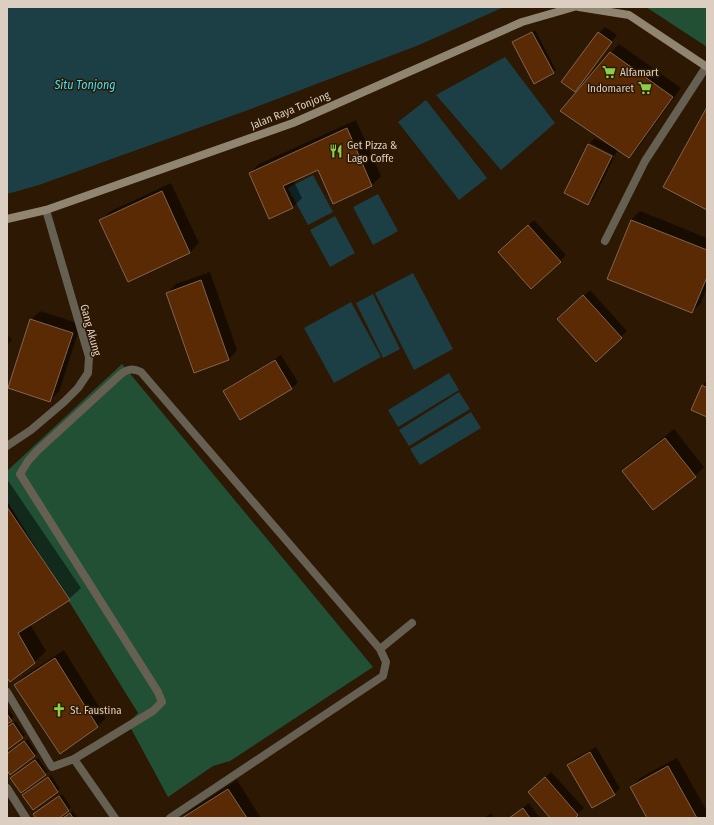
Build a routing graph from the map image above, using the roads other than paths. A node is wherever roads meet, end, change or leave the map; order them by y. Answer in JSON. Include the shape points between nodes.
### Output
{"nodes":[{"id":1,"x":574,"y":7,"type":"edge"},
{"id":2,"x":579,"y":7,"type":"edge"},
{"id":3,"x":706,"y":67,"type":"edge"},
{"id":4,"x":46,"y":210,"type":"junction"},
{"id":5,"x":7,"y":219,"type":"edge"},
{"id":6,"x":605,"y":241,"type":"dead end"},
{"id":7,"x":7,"y":446,"type":"edge"},
{"id":8,"x":412,"y":622,"type":"dead end"},
{"id":9,"x":380,"y":648,"type":"junction"},
{"id":10,"x":7,"y":692,"type":"edge"},
{"id":11,"x":74,"y":759,"type":"junction"},
{"id":12,"x":7,"y":788,"type":"edge"},
{"id":13,"x":26,"y":818,"type":"edge"},
{"id":14,"x":115,"y":818,"type":"edge"},
{"id":15,"x":170,"y":818,"type":"edge"}],
"edges":[{"from":1,"to":4,"type":"main road","name":"Jalan Raya Tonjong","via":[[522,22],[293,123]]},
{"from":2,"to":3,"type":"main road","via":[[629,15]]},
{"from":3,"to":6,"type":"street","via":[[646,162]]},
{"from":4,"to":5,"type":"main road","name":"Jalan Raya Tonjong"},
{"from":4,"to":7,"type":"street","name":"Gang Akung","via":[[89,357],[88,373],[64,402]]},
{"from":8,"to":9,"type":"street"},
{"from":9,"to":11,"type":"street","via":[[141,372],[135,369],[127,370],[37,451],[20,474],[162,702],[154,711]]},
{"from":9,"to":15,"type":"street","via":[[386,662],[383,676]]},
{"from":10,"to":11,"type":"street","via":[[52,766]]},
{"from":11,"to":14,"type":"street"},
{"from":12,"to":13,"type":"street"}]}
